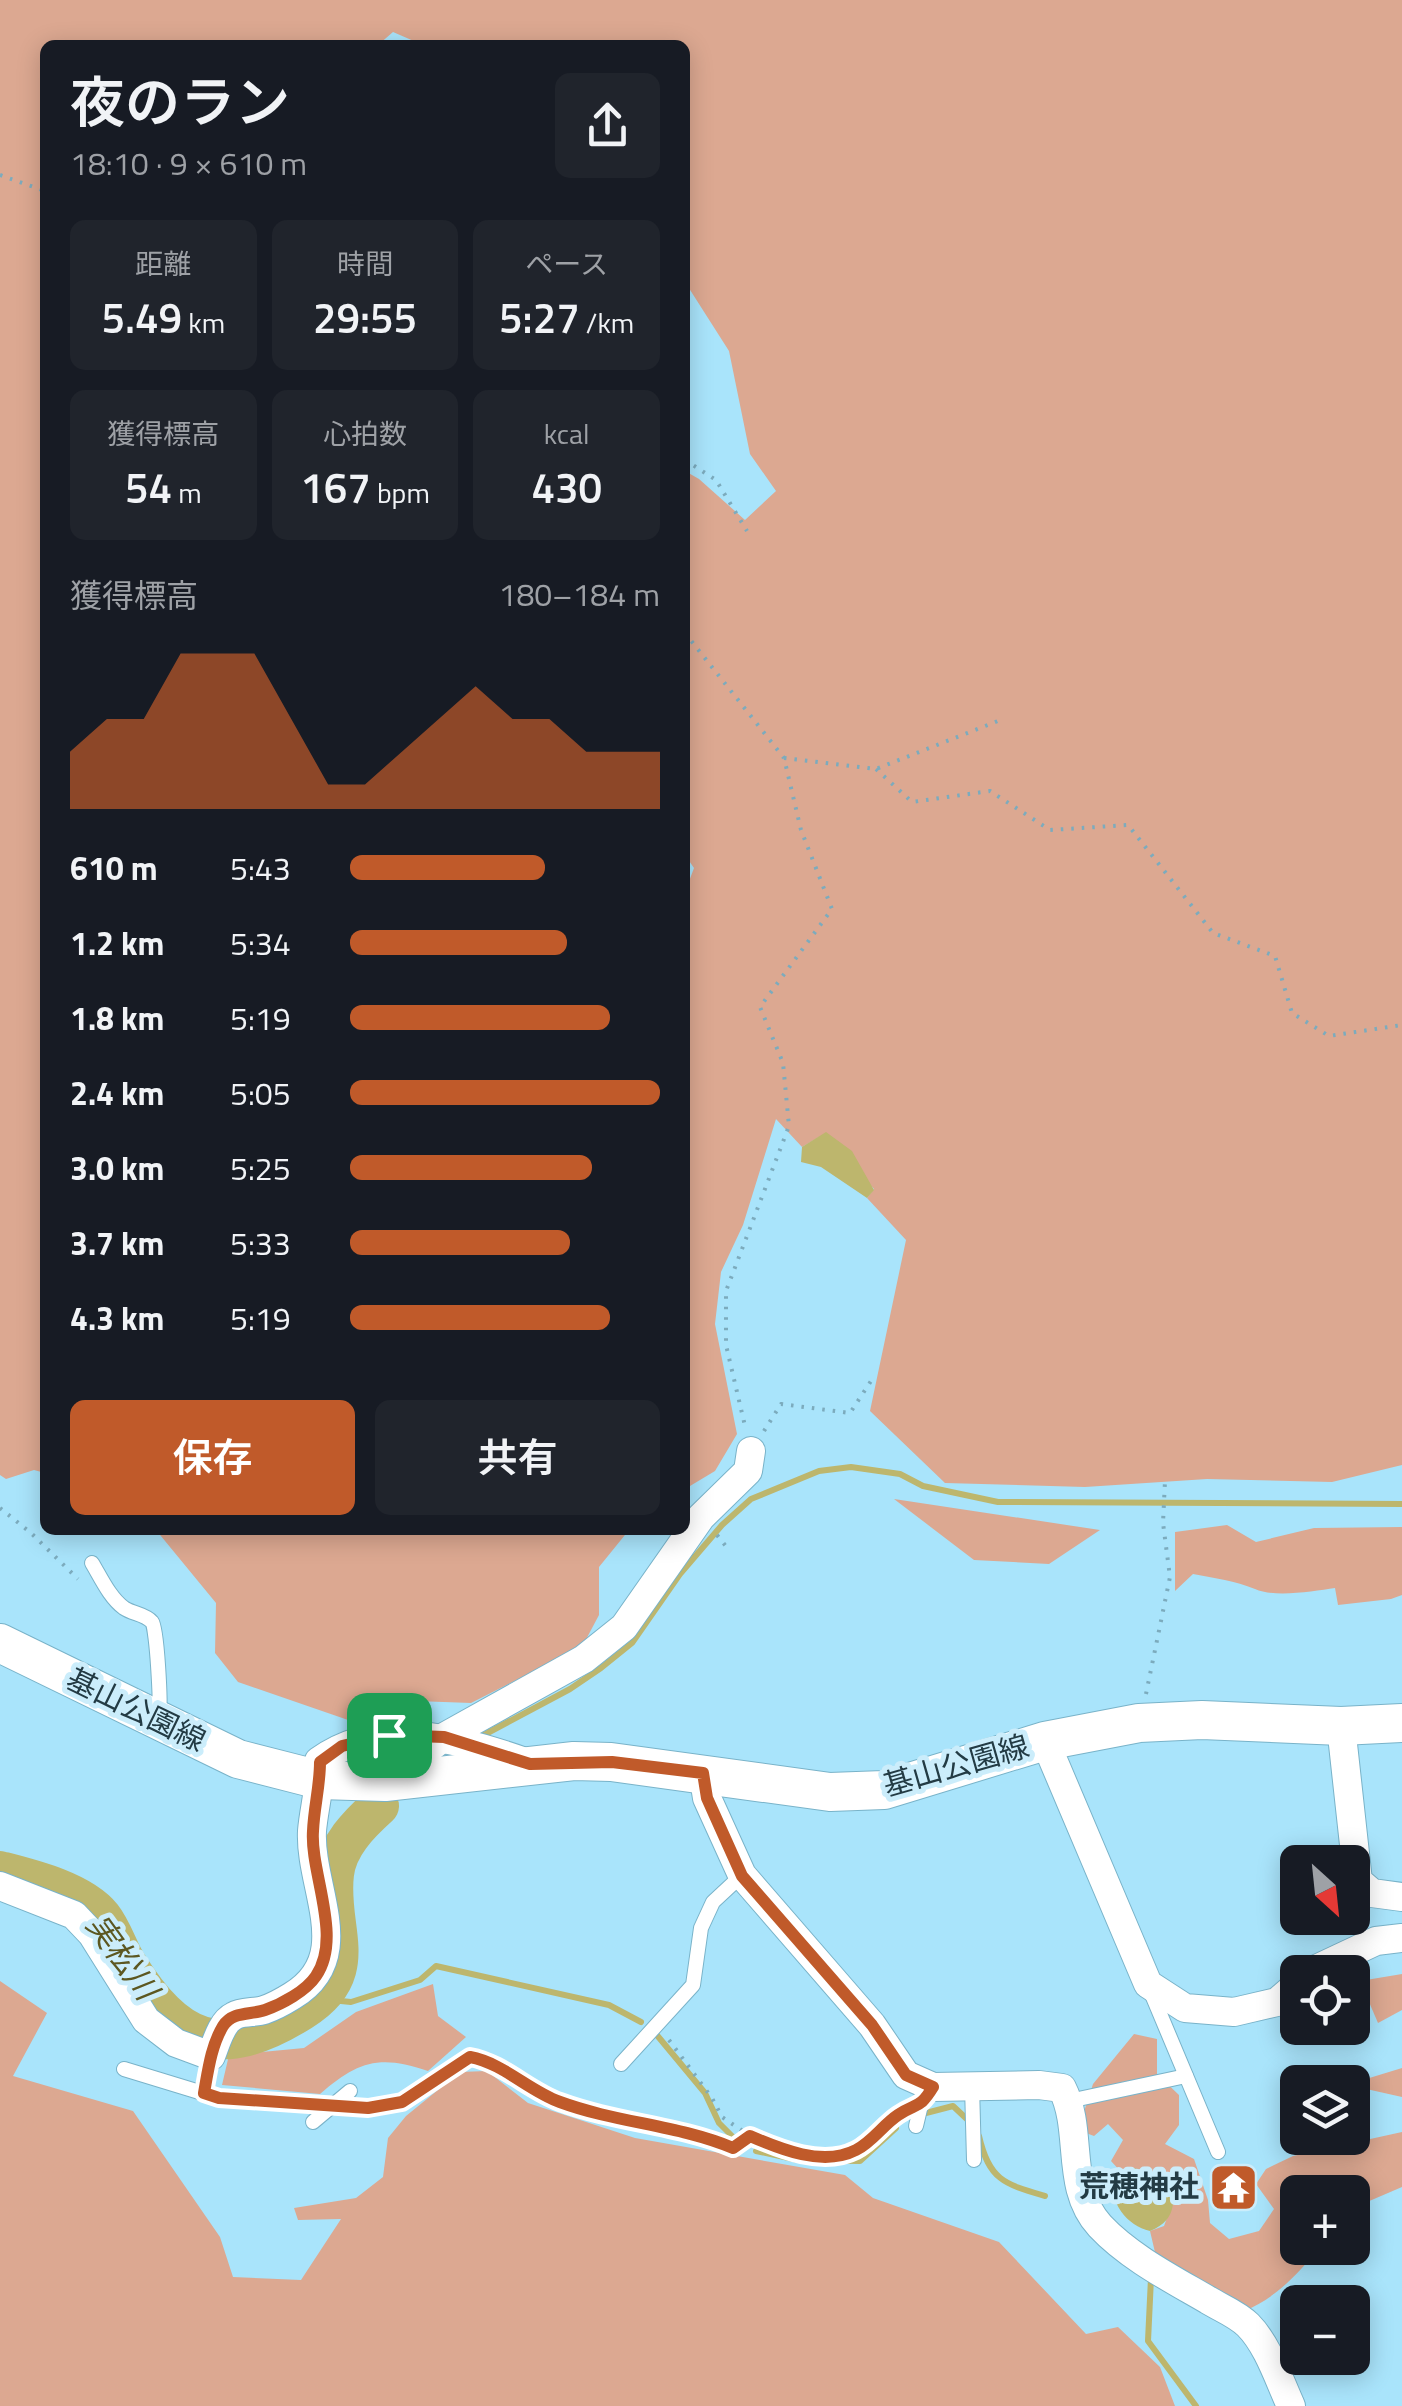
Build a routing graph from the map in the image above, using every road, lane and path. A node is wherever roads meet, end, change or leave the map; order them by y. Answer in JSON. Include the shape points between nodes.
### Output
{"nodes":[{"id":1,"x":0,"y":174,"type":"edge"},
{"id":2,"x":40,"y":189,"type":"edge"},
{"id":3,"x":690,"y":463,"type":"edge"},
{"id":4,"x":747,"y":531,"type":"dead end"},
{"id":5,"x":690,"y":639,"type":"edge"},
{"id":6,"x":1003,"y":720,"type":"dead end"},
{"id":7,"x":784,"y":758,"type":"junction"},
{"id":8,"x":876,"y":769,"type":"junction"},
{"id":9,"x":1402,"y":1025,"type":"edge"},
{"id":10,"x":871,"y":1381,"type":"dead end"},
{"id":11,"x":751,"y":1451,"type":"junction"},
{"id":12,"x":1165,"y":1481,"type":"dead end"},
{"id":13,"x":0,"y":1508,"type":"edge"},
{"id":14,"x":690,"y":1532,"type":"edge"},
{"id":15,"x":688,"y":1535,"type":"edge"},
{"id":16,"x":92,"y":1563,"type":"dead end"},
{"id":17,"x":80,"y":1580,"type":"dead end"},
{"id":18,"x":0,"y":1643,"type":"edge"},
{"id":19,"x":158,"y":1721,"type":"junction"},
{"id":20,"x":1139,"y":1723,"type":"junction"},
{"id":21,"x":1402,"y":1723,"type":"edge"},
{"id":22,"x":1341,"y":1726,"type":"junction"},
{"id":23,"x":444,"y":1737,"type":"junction"},
{"id":24,"x":1046,"y":1741,"type":"junction"},
{"id":25,"x":530,"y":1764,"type":"junction"},
{"id":26,"x":703,"y":1773,"type":"junction"},
{"id":27,"x":320,"y":1780,"type":"junction"},
{"id":28,"x":386,"y":1782,"type":"junction"},
{"id":29,"x":742,"y":1876,"type":"junction"},
{"id":30,"x":0,"y":1886,"type":"edge"},
{"id":31,"x":1402,"y":1896,"type":"edge"},
{"id":32,"x":1402,"y":1938,"type":"edge"},
{"id":33,"x":1346,"y":1955,"type":"edge"},
{"id":34,"x":1148,"y":1984,"type":"junction"},
{"id":35,"x":1280,"y":1999,"type":"edge"},
{"id":36,"x":656,"y":2025,"type":"junction"},
{"id":37,"x":211,"y":2056,"type":"junction"},
{"id":38,"x":620,"y":2064,"type":"dead end"},
{"id":39,"x":124,"y":2069,"type":"dead end"},
{"id":40,"x":1186,"y":2076,"type":"junction"},
{"id":41,"x":972,"y":2085,"type":"junction"},
{"id":42,"x":350,"y":2091,"type":"dead end"},
{"id":43,"x":204,"y":2093,"type":"junction"},
{"id":44,"x":927,"y":2096,"type":"junction"},
{"id":45,"x":1069,"y":2101,"type":"junction"},
{"id":46,"x":332,"y":2106,"type":"junction"},
{"id":47,"x":313,"y":2122,"type":"dead end"},
{"id":48,"x":916,"y":2126,"type":"dead end"},
{"id":49,"x":750,"y":2136,"type":"junction"},
{"id":50,"x":1218,"y":2152,"type":"dead end"},
{"id":51,"x":974,"y":2160,"type":"dead end"},
{"id":52,"x":1291,"y":2406,"type":"edge"}],
"edges":[{"from":1,"to":2,"type":"path"},
{"from":3,"to":4,"type":"path","via":[[716,480]]},
{"from":5,"to":7,"type":"path"},
{"from":6,"to":8,"type":"path"},
{"from":7,"to":8,"type":"path"},
{"from":7,"to":11,"type":"path","via":[[801,830],[832,909],[760,1008],[782,1063],[789,1126],[726,1291],[726,1345]]},
{"from":8,"to":9,"type":"path","via":[[912,802],[990,792],[1050,830],[1128,825],[1212,934],[1275,956],[1292,1014],[1329,1036]]},
{"from":10,"to":11,"type":"path","via":[[850,1413],[780,1404]]},
{"from":11,"to":14,"type":"street","via":[[748,1471]]},
{"from":12,"to":20,"type":"path","via":[[1170,1577]]},
{"from":13,"to":17,"type":"path"},
{"from":15,"to":23,"type":"street","via":[[624,1627],[584,1659]]},
{"from":16,"to":19,"type":"lane","via":[[124,1608],[150,1620],[157,1631]]},
{"from":18,"to":19,"type":"main road","name":"基山公園線"},
{"from":19,"to":27,"type":"main road","name":"基山公園線","via":[[238,1759]]},
{"from":20,"to":22,"type":"main road","name":"基山公園線"},
{"from":20,"to":24,"type":"main road","name":"基山公園線"},
{"from":21,"to":22,"type":"main road","name":"基山公園線"},
{"from":22,"to":31,"type":"street","via":[[1358,1882],[1372,1893]]},
{"from":23,"to":25,"type":"street"},
{"from":23,"to":27,"type":"street","via":[[389,1735],[342,1746],[320,1762]]},
{"from":23,"to":28,"type":"street"},
{"from":24,"to":26,"type":"main road","name":"基山公園線","via":[[884,1790],[830,1792]]},
{"from":24,"to":34,"type":"street"},
{"from":25,"to":26,"type":"main road","name":"基山公園線","via":[[612,1762]]},
{"from":25,"to":28,"type":"main road","name":"基山公園線"},
{"from":26,"to":29,"type":"street","via":[[707,1798]]},
{"from":27,"to":28,"type":"main road","name":"基山公園線"},
{"from":27,"to":37,"type":"street","via":[[312,1834],[324,1962],[293,1996],[224,2024]]},
{"from":29,"to":36,"type":"lane","via":[[714,1902],[701,1928],[693,1985]]},
{"from":29,"to":44,"type":"street"},
{"from":30,"to":37,"type":"street","via":[[74,1914],[146,2020],[176,2043]]},
{"from":32,"to":33,"type":"street"},
{"from":34,"to":35,"type":"street","via":[[1185,2008],[1234,2012]]},
{"from":34,"to":40,"type":"lane"},
{"from":36,"to":38,"type":"lane"},
{"from":36,"to":49,"type":"path","via":[[722,2117]]},
{"from":37,"to":43,"type":"lane"},
{"from":39,"to":43,"type":"lane"},
{"from":40,"to":45,"type":"lane"},
{"from":40,"to":50,"type":"lane"},
{"from":41,"to":44,"type":"street"},
{"from":41,"to":45,"type":"street","via":[[1062,2088]]},
{"from":41,"to":51,"type":"lane"},
{"from":42,"to":46,"type":"lane"},
{"from":43,"to":46,"type":"lane"},
{"from":44,"to":48,"type":"lane"},
{"from":44,"to":49,"type":"path","via":[[856,2150],[835,2156],[787,2152]]},
{"from":45,"to":52,"type":"street","via":[[1078,2183],[1099,2225],[1149,2264],[1245,2321]]},
{"from":46,"to":47,"type":"lane"},
{"from":46,"to":49,"type":"path","via":[[402,2102],[470,2057],[565,2104],[733,2148]]}]}
